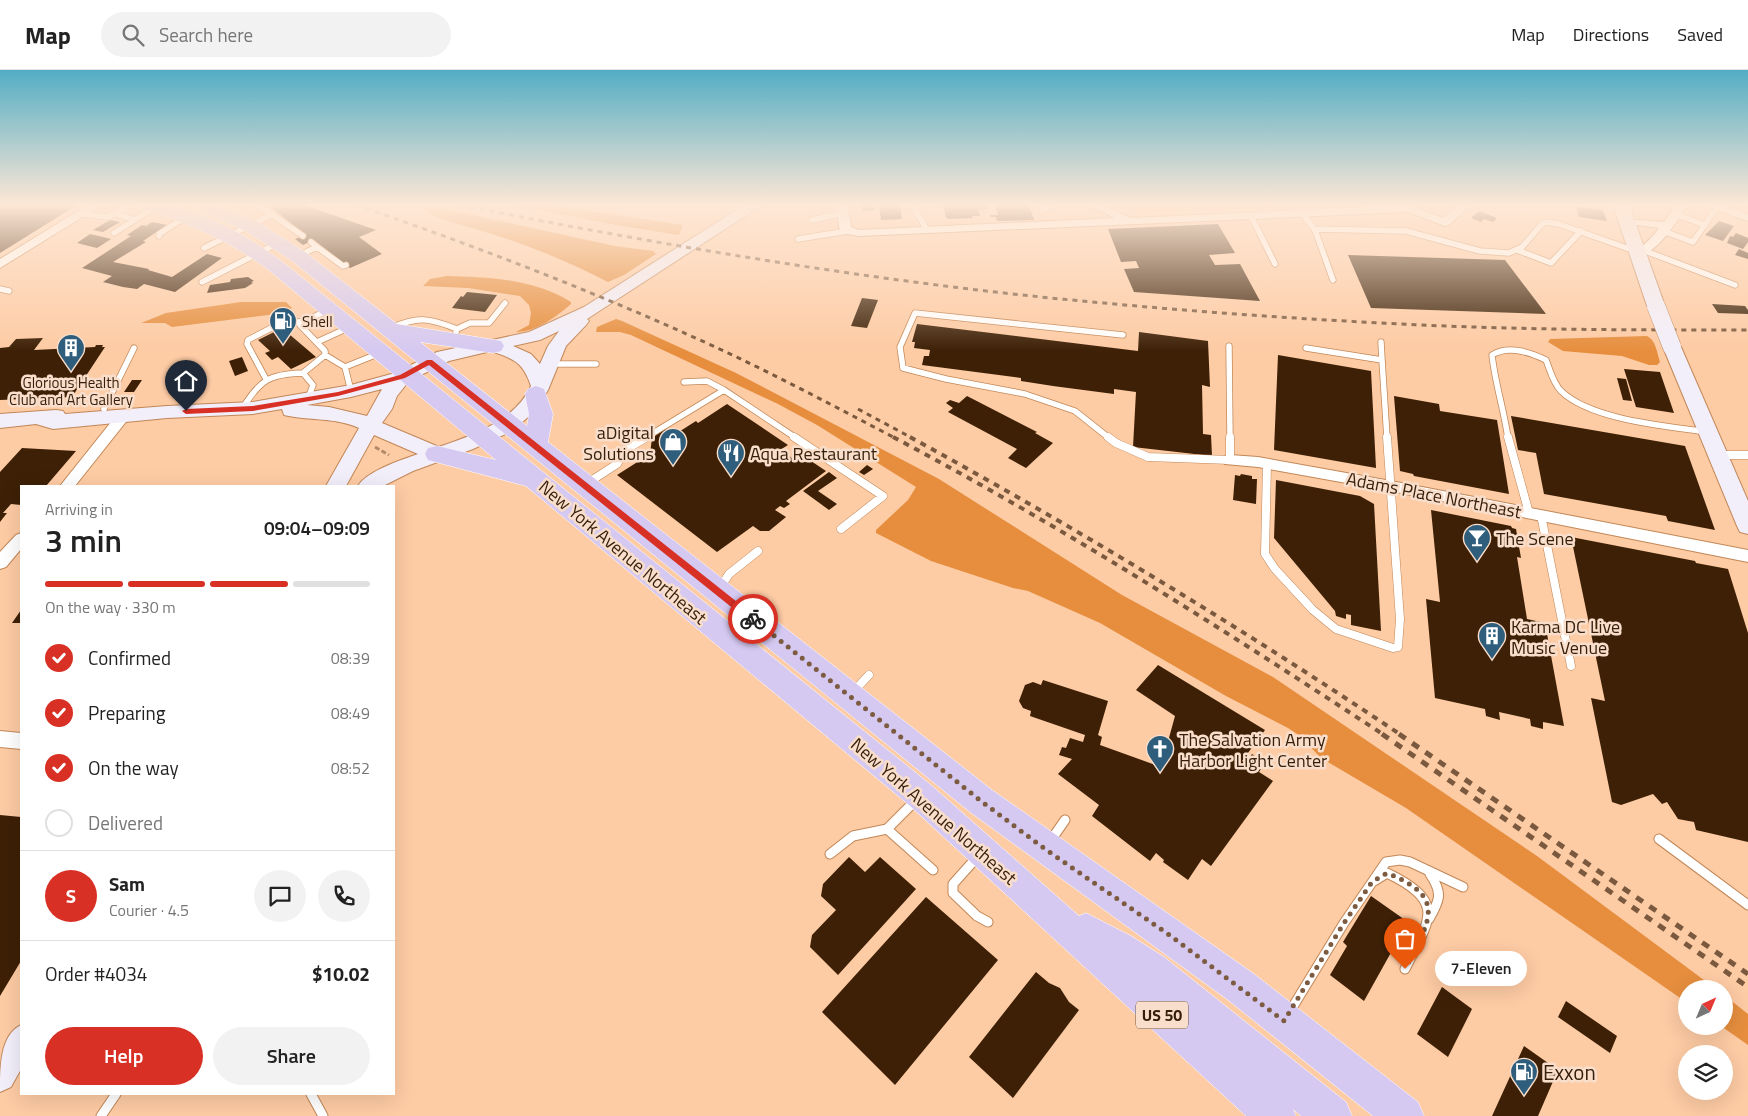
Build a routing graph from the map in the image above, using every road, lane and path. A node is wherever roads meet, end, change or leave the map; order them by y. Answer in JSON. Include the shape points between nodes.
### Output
{"nodes":[{"id":1,"x":17,"y":254,"type":"edge"},
{"id":2,"x":260,"y":254,"type":"joint"},
{"id":3,"x":309,"y":254,"type":"edge"},
{"id":4,"x":326,"y":254,"type":"edge"},
{"id":5,"x":678,"y":254,"type":"edge"},
{"id":6,"x":1270,"y":254,"type":"edge"},
{"id":7,"x":1323,"y":254,"type":"edge"},
{"id":8,"x":1526,"y":254,"type":"edge"},
{"id":9,"x":1560,"y":254,"type":"edge"},
{"id":10,"x":1640,"y":254,"type":"edge"},
{"id":11,"x":1649,"y":254,"type":"edge"},
{"id":12,"x":0,"y":264,"type":"edge"},
{"id":13,"x":1275,"y":264,"type":"dead end"},
{"id":14,"x":346,"y":265,"type":"dead end"},
{"id":15,"x":1333,"y":280,"type":"dead end"},
{"id":16,"x":202,"y":282,"type":"dead end"},
{"id":17,"x":1735,"y":285,"type":"dead end"},
{"id":18,"x":0,"y":289,"type":"edge"},
{"id":19,"x":9,"y":291,"type":"dead end"},
{"id":20,"x":505,"y":303,"type":"dead end"},
{"id":21,"x":329,"y":310,"type":"junction"},
{"id":22,"x":590,"y":311,"type":"junction"},
{"id":23,"x":304,"y":321,"type":"junction"},
{"id":24,"x":350,"y":327,"type":"junction"},
{"id":25,"x":388,"y":329,"type":"junction"},
{"id":26,"x":455,"y":335,"type":"junction"},
{"id":27,"x":1123,"y":335,"type":"dead end"},
{"id":28,"x":317,"y":342,"type":"junction"},
{"id":29,"x":1380,"y":342,"type":"dead end"},
{"id":30,"x":493,"y":346,"type":"junction"},
{"id":31,"x":1229,"y":346,"type":"dead end"},
{"id":32,"x":134,"y":348,"type":"dead end"},
{"id":33,"x":1306,"y":348,"type":"dead end"},
{"id":34,"x":380,"y":352,"type":"junction"},
{"id":35,"x":325,"y":355,"type":"junction"},
{"id":36,"x":1382,"y":360,"type":"junction"},
{"id":37,"x":430,"y":362,"type":"junction"},
{"id":38,"x":550,"y":364,"type":"junction"},
{"id":39,"x":596,"y":364,"type":"dead end"},
{"id":40,"x":345,"y":367,"type":"junction"},
{"id":41,"x":303,"y":373,"type":"junction"},
{"id":42,"x":405,"y":375,"type":"junction"},
{"id":43,"x":266,"y":379,"type":"junction"},
{"id":44,"x":684,"y":382,"type":"dead end"},
{"id":45,"x":538,"y":390,"type":"junction"},
{"id":46,"x":724,"y":390,"type":"junction"},
{"id":47,"x":351,"y":391,"type":"junction"},
{"id":48,"x":308,"y":399,"type":"junction"},
{"id":49,"x":104,"y":409,"type":"junction"},
{"id":50,"x":248,"y":409,"type":"junction"},
{"id":51,"x":124,"y":415,"type":"junction"},
{"id":52,"x":41,"y":419,"type":"junction"},
{"id":53,"x":0,"y":422,"type":"edge"},
{"id":54,"x":507,"y":423,"type":"junction"},
{"id":55,"x":1709,"y":432,"type":"junction"},
{"id":56,"x":369,"y":434,"type":"junction"},
{"id":57,"x":483,"y":436,"type":"junction"},
{"id":58,"x":535,"y":446,"type":"junction"},
{"id":59,"x":437,"y":454,"type":"junction"},
{"id":60,"x":1719,"y":455,"type":"junction"},
{"id":61,"x":1748,"y":455,"type":"edge"},
{"id":62,"x":392,"y":457,"type":"dead end"},
{"id":63,"x":1230,"y":460,"type":"junction"},
{"id":64,"x":1267,"y":464,"type":"junction"},
{"id":65,"x":537,"y":480,"type":"junction"},
{"id":66,"x":68,"y":485,"type":"edge"},
{"id":67,"x":337,"y":485,"type":"edge"},
{"id":68,"x":370,"y":485,"type":"edge"},
{"id":69,"x":584,"y":485,"type":"junction"},
{"id":70,"x":1390,"y":486,"type":"junction"},
{"id":71,"x":1535,"y":514,"type":"junction"},
{"id":72,"x":1747,"y":523,"type":"edge"},
{"id":73,"x":841,"y":529,"type":"dead end"},
{"id":74,"x":20,"y":539,"type":"edge"},
{"id":75,"x":758,"y":551,"type":"dead end"},
{"id":76,"x":1748,"y":556,"type":"edge"},
{"id":77,"x":0,"y":563,"type":"edge"},
{"id":78,"x":706,"y":595,"type":"junction"},
{"id":79,"x":1571,"y":666,"type":"dead end"},
{"id":80,"x":859,"y":685,"type":"junction"},
{"id":81,"x":826,"y":717,"type":"junction"},
{"id":82,"x":0,"y":739,"type":"edge"},
{"id":83,"x":20,"y":741,"type":"edge"},
{"id":84,"x":920,"y":796,"type":"junction"},
{"id":85,"x":1065,"y":820,"type":"dead end"},
{"id":86,"x":887,"y":829,"type":"junction"},
{"id":87,"x":1659,"y":839,"type":"dead end"},
{"id":88,"x":1045,"y":849,"type":"junction"},
{"id":89,"x":983,"y":851,"type":"junction"},
{"id":90,"x":830,"y":854,"type":"dead end"},
{"id":91,"x":933,"y":870,"type":"dead end"},
{"id":92,"x":1429,"y":872,"type":"junction"},
{"id":93,"x":1372,"y":882,"type":"junction"},
{"id":94,"x":1017,"y":883,"type":"junction"},
{"id":95,"x":1463,"y":887,"type":"dead end"},
{"id":96,"x":1748,"y":905,"type":"edge"},
{"id":97,"x":1049,"y":911,"type":"junction"},
{"id":98,"x":988,"y":922,"type":"dead end"},
{"id":99,"x":1428,"y":922,"type":"junction"},
{"id":100,"x":1405,"y":969,"type":"dead end"},
{"id":101,"x":1284,"y":1021,"type":"junction"},
{"id":102,"x":20,"y":1043,"type":"edge"},
{"id":103,"x":0,"y":1076,"type":"edge"},
{"id":104,"x":115,"y":1095,"type":"edge"},
{"id":105,"x":312,"y":1095,"type":"edge"},
{"id":106,"x":101,"y":1116,"type":"edge"},
{"id":107,"x":323,"y":1116,"type":"edge"},
{"id":108,"x":1276,"y":1116,"type":"edge"},
{"id":109,"x":1332,"y":1116,"type":"edge"},
{"id":110,"x":1404,"y":1116,"type":"edge"}],
"edges":[{"from":1,"to":12,"type":"street"},
{"from":2,"to":16,"type":"lane"},
{"from":2,"to":21,"type":"highway","name":"New York Avenue Northeast","number":"US 50"},
{"from":3,"to":25,"type":"highway","name":"New York Avenue Northeast","number":"US 50"},
{"from":4,"to":14,"type":"lane"},
{"from":5,"to":22,"type":"main road"},
{"from":6,"to":13,"type":"lane"},
{"from":7,"to":15,"type":"lane"},
{"from":8,"to":9,"type":"lane","via":[[1551,264]]},
{"from":10,"to":55,"type":"main road","bridge":true,"via":[[1656,306]]},
{"from":11,"to":17,"type":"lane"},
{"from":18,"to":19,"type":"lane"},
{"from":20,"to":26,"type":"lane","via":[[489,323],[470,323]]},
{"from":21,"to":23,"type":"lane"},
{"from":21,"to":24,"type":"highway","name":"New York Avenue Northeast","number":"US 50"},
{"from":22,"to":30,"type":"main road","via":[[541,334]]},
{"from":22,"to":38,"type":"main road","via":[[563,338]]},
{"from":23,"to":28,"type":"lane","via":[[300,325]]},
{"from":23,"to":43,"type":"lane","via":[[275,326],[248,340],[247,344]]},
{"from":24,"to":28,"type":"lane"},
{"from":24,"to":34,"type":"highway","name":"New York Avenue Northeast","number":"US 50"},
{"from":25,"to":26,"type":"highway"},
{"from":25,"to":37,"type":"highway","name":"New York Avenue Northeast","number":"US 50"},
{"from":26,"to":30,"type":"highway"},
{"from":27,"to":63,"type":"lane","via":[[915,312],[900,347],[903,368],[1025,394],[1075,411],[1116,442],[1148,456]]},
{"from":28,"to":35,"type":"lane"},
{"from":29,"to":36,"type":"lane"},
{"from":30,"to":37,"type":"main road","via":[[457,352]]},
{"from":30,"to":45,"type":"main road","via":[[528,360],[534,368]]},
{"from":31,"to":63,"type":"lane"},
{"from":32,"to":49,"type":"lane"},
{"from":33,"to":36,"type":"lane"},
{"from":34,"to":40,"type":"lane"},
{"from":34,"to":42,"type":"highway","name":"New York Avenue Northeast","number":"US 50"},
{"from":35,"to":40,"type":"lane"},
{"from":35,"to":41,"type":"lane"},
{"from":36,"to":70,"type":"lane"},
{"from":37,"to":42,"type":"main road"},
{"from":37,"to":54,"type":"highway","name":"New York Avenue Northeast","number":"US 50"},
{"from":38,"to":39,"type":"lane"},
{"from":38,"to":45,"type":"main road"},
{"from":40,"to":47,"type":"lane"},
{"from":41,"to":43,"type":"lane","via":[[279,374]]},
{"from":41,"to":48,"type":"lane","via":[[313,385]]},
{"from":42,"to":47,"type":"main road"},
{"from":42,"to":56,"type":"main road","via":[[391,388]]},
{"from":42,"to":57,"type":"highway","name":"New York Avenue Northeast","number":"US 50"},
{"from":43,"to":50,"type":"lane","via":[[255,388]]},
{"from":44,"to":46,"type":"lane","via":[[707,381]]},
{"from":45,"to":54,"type":"main road","via":[[525,410]]},
{"from":45,"to":58,"type":"highway","via":[[542,414]]},
{"from":46,"to":69,"type":"lane","via":[[625,450],[617,464]]},
{"from":46,"to":73,"type":"lane","via":[[883,496]]},
{"from":47,"to":48,"type":"main road"},
{"from":48,"to":50,"type":"main road"},
{"from":49,"to":51,"type":"main road"},
{"from":49,"to":52,"type":"main road"},
{"from":50,"to":51,"type":"main road"},
{"from":50,"to":56,"type":"main road","via":[[338,414],[354,418]]},
{"from":51,"to":52,"type":"main road","via":[[53,422]]},
{"from":51,"to":66,"type":"street"},
{"from":52,"to":53,"type":"main road"},
{"from":54,"to":57,"type":"main road"},
{"from":54,"to":58,"type":"highway","name":"New York Avenue Northeast","number":"US 50"},
{"from":55,"to":60,"type":"main road"},
{"from":55,"to":71,"type":"lane","via":[[1608,415],[1587,408],[1561,391],[1546,360],[1528,352],[1496,352],[1492,355],[1494,373],[1504,408],[1509,444]]},
{"from":56,"to":59,"type":"main road","via":[[390,435]]},
{"from":56,"to":62,"type":"path"},
{"from":56,"to":67,"type":"main road"},
{"from":57,"to":59,"type":"main road"},
{"from":57,"to":65,"type":"highway","name":"New York Avenue Northeast","number":"US 50"},
{"from":58,"to":69,"type":"highway","name":"New York Avenue Northeast","number":"US 50"},
{"from":59,"to":65,"type":"highway"},
{"from":59,"to":68,"type":"main road"},
{"from":60,"to":61,"type":"lane"},
{"from":60,"to":72,"type":"main road"},
{"from":63,"to":64,"type":"street","name":"Adams Place Northeast"},
{"from":64,"to":70,"type":"street","name":"Adams Place Northeast"},
{"from":64,"to":70,"type":"lane","via":[[1265,554],[1275,569],[1313,610],[1336,629],[1392,648],[1398,647],[1400,630]]},
{"from":65,"to":78,"type":"highway","name":"New York Avenue Northeast","number":"US 50"},
{"from":69,"to":78,"type":"highway","name":"New York Avenue Northeast","number":"US 50"},
{"from":70,"to":71,"type":"street","name":"Adams Place Northeast"},
{"from":71,"to":76,"type":"street","name":"Adams Place Northeast"},
{"from":71,"to":79,"type":"lane"},
{"from":74,"to":77,"type":"street"},
{"from":75,"to":78,"type":"lane"},
{"from":78,"to":80,"type":"highway","name":"New York Avenue Northeast","number":"US 50"},
{"from":78,"to":81,"type":"highway","name":"New York Avenue Northeast","number":"US 50"},
{"from":80,"to":81,"type":"highway"},
{"from":80,"to":88,"type":"highway","name":"New York Avenue Northeast","number":"US 50","via":[[981,801]]},
{"from":81,"to":84,"type":"highway","name":"New York Avenue Northeast","number":"US 50"},
{"from":82,"to":83,"type":"street"},
{"from":84,"to":86,"type":"lane"},
{"from":84,"to":89,"type":"highway","name":"New York Avenue Northeast","number":"US 50"},
{"from":85,"to":88,"type":"lane"},
{"from":86,"to":90,"type":"lane","via":[[853,836]]},
{"from":86,"to":91,"type":"lane"},
{"from":87,"to":96,"type":"lane"},
{"from":88,"to":94,"type":"highway"},
{"from":88,"to":101,"type":"highway","name":"New York Avenue Northeast","number":"US 50","via":[[1168,934]]},
{"from":89,"to":94,"type":"highway","name":"New York Avenue Northeast","number":"US 50"},
{"from":89,"to":98,"type":"lane","via":[[953,884],[954,893],[977,916]]},
{"from":92,"to":93,"type":"lane","via":[[1413,862],[1398,859],[1386,862]]},
{"from":92,"to":95,"type":"lane"},
{"from":92,"to":99,"type":"lane","via":[[1438,885],[1441,898]]},
{"from":93,"to":99,"type":"lane","via":[[1387,873],[1408,882],[1422,894],[1429,909]]},
{"from":93,"to":101,"type":"lane"},
{"from":94,"to":97,"type":"highway","name":"New York Avenue Northeast","number":"US 50"},
{"from":97,"to":108,"type":"highway","name":"New York Avenue Northeast","number":"US 50"},
{"from":97,"to":109,"type":"highway","via":[[1150,970]]},
{"from":99,"to":100,"type":"lane"},
{"from":101,"to":110,"type":"highway","name":"New York Avenue Northeast","number":"US 50"},
{"from":102,"to":103,"type":"main road"},
{"from":104,"to":106,"type":"lane"},
{"from":105,"to":107,"type":"lane"}]}
